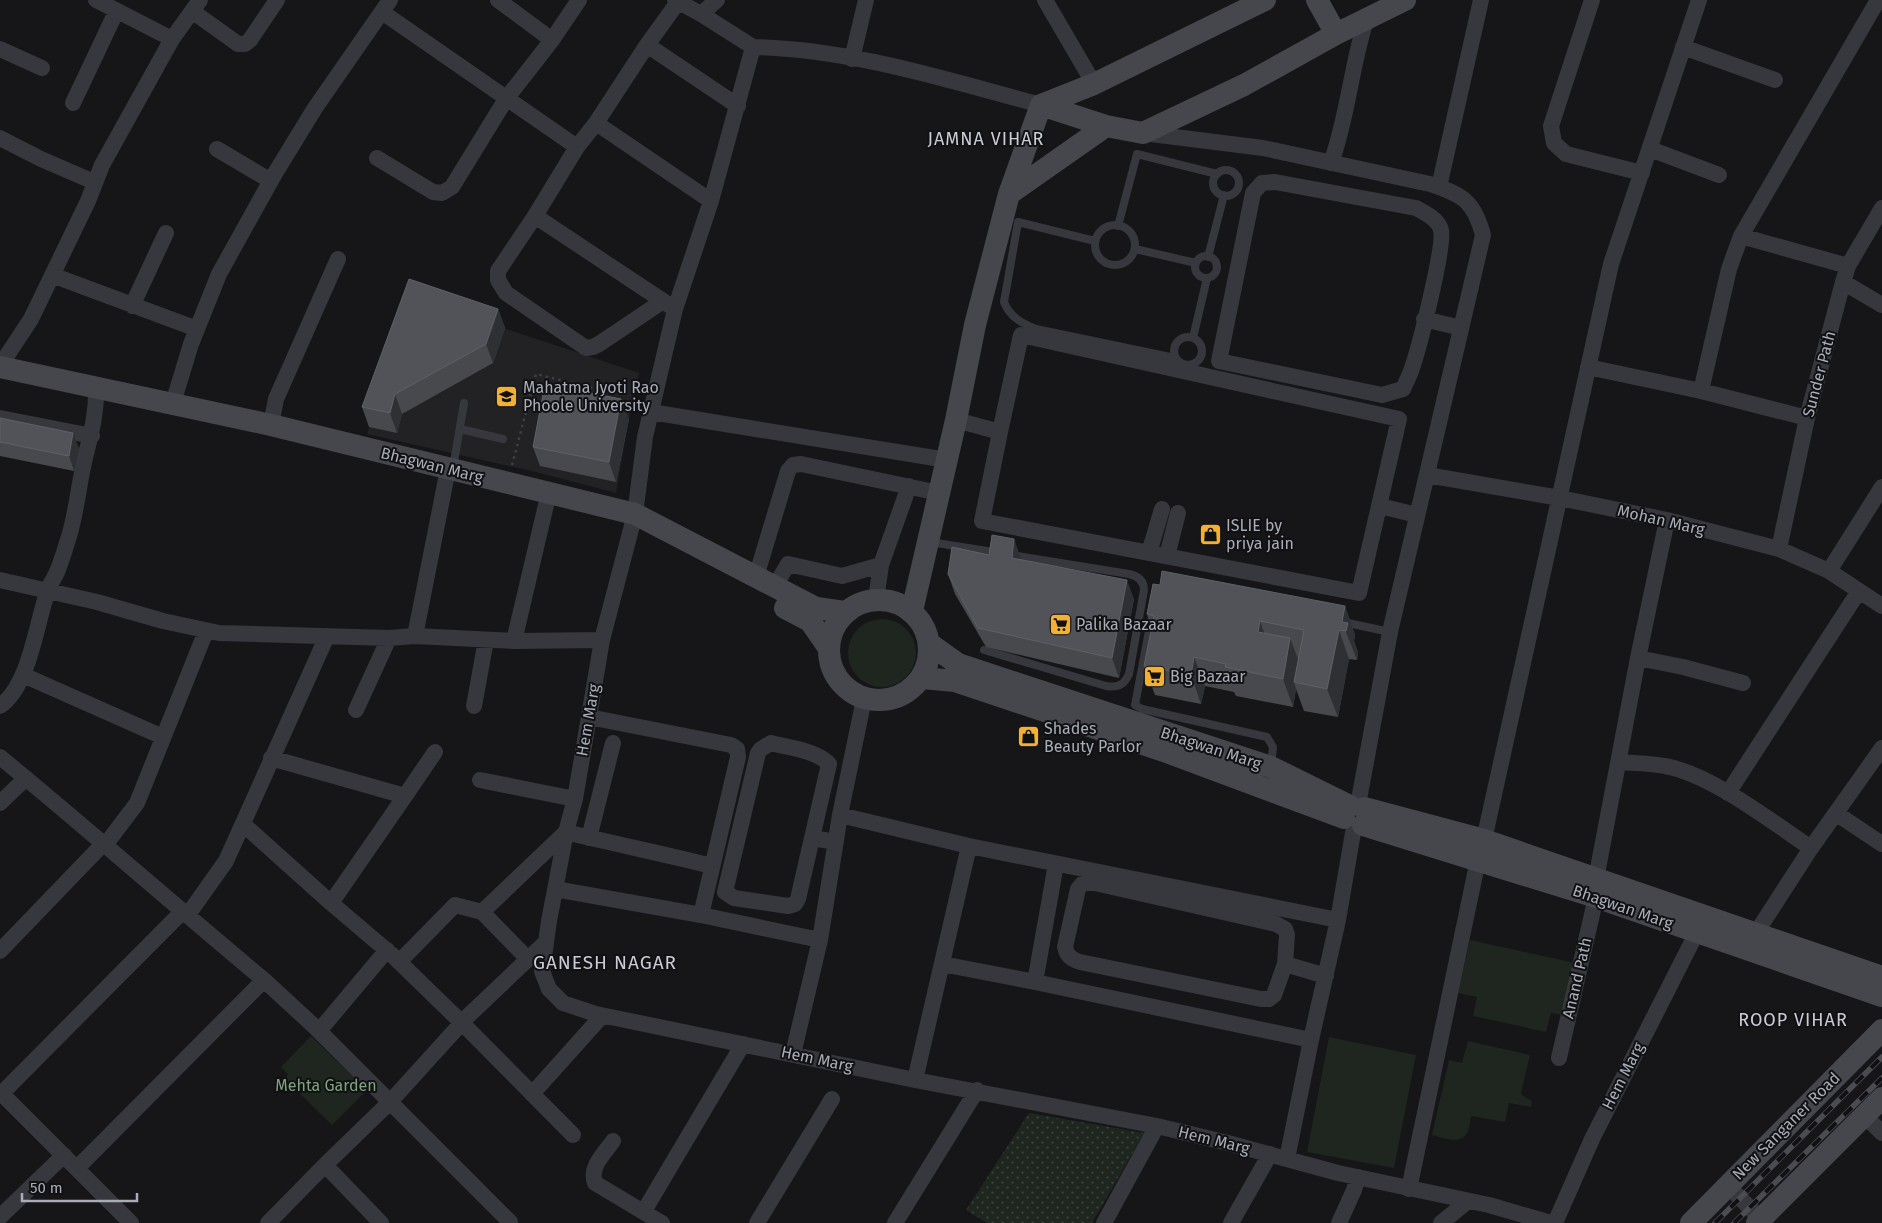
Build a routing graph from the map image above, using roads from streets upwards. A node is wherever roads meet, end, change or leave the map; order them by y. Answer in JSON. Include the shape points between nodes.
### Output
{"nodes":[{"id":1,"x":96,"y":0,"type":"edge"},
{"id":2,"x":277,"y":0,"type":"edge"},
{"id":3,"x":498,"y":0,"type":"edge"},
{"id":4,"x":580,"y":0,"type":"edge"},
{"id":5,"x":717,"y":0,"type":"edge"},
{"id":6,"x":866,"y":0,"type":"edge"},
{"id":7,"x":1045,"y":0,"type":"edge"},
{"id":8,"x":1265,"y":0,"type":"edge"},
{"id":9,"x":1318,"y":0,"type":"edge"},
{"id":10,"x":1405,"y":0,"type":"edge"},
{"id":11,"x":1481,"y":0,"type":"edge"},
{"id":12,"x":1592,"y":0,"type":"edge"},
{"id":13,"x":1699,"y":0,"type":"edge"},
{"id":14,"x":1878,"y":0,"type":"edge"},
{"id":15,"x":677,"y":1,"type":"edge"},
{"id":16,"x":196,"y":5,"type":"edge"},
{"id":17,"x":386,"y":6,"type":"edge"},
{"id":18,"x":116,"y":12,"type":"junction"},
{"id":19,"x":701,"y":14,"type":"junction"},
{"id":20,"x":1366,"y":20,"type":"junction"},
{"id":21,"x":1336,"y":34,"type":"junction"},
{"id":22,"x":172,"y":39,"type":"junction"},
{"id":23,"x":552,"y":40,"type":"junction"},
{"id":24,"x":647,"y":45,"type":"junction"},
{"id":25,"x":754,"y":47,"type":"junction"},
{"id":26,"x":1684,"y":47,"type":"junction"},
{"id":27,"x":0,"y":49,"type":"edge"},
{"id":28,"x":852,"y":59,"type":"junction"},
{"id":29,"x":42,"y":68,"type":"dead end"},
{"id":30,"x":1775,"y":80,"type":"dead end"},
{"id":31,"x":1094,"y":84,"type":"junction"},
{"id":32,"x":506,"y":99,"type":"junction"},
{"id":33,"x":73,"y":103,"type":"dead end"},
{"id":34,"x":1041,"y":105,"type":"junction"},
{"id":35,"x":738,"y":106,"type":"junction"},
{"id":36,"x":596,"y":123,"type":"junction"},
{"id":37,"x":1106,"y":126,"type":"junction"},
{"id":38,"x":1143,"y":133,"type":"junction"},
{"id":39,"x":0,"y":138,"type":"edge"},
{"id":40,"x":577,"y":147,"type":"junction"},
{"id":41,"x":217,"y":149,"type":"dead end"},
{"id":42,"x":1650,"y":149,"type":"junction"},
{"id":43,"x":377,"y":158,"type":"dead end"},
{"id":44,"x":1331,"y":163,"type":"junction"},
{"id":45,"x":1642,"y":174,"type":"junction"},
{"id":46,"x":1719,"y":175,"type":"dead end"},
{"id":47,"x":271,"y":181,"type":"junction"},
{"id":48,"x":94,"y":182,"type":"junction"},
{"id":49,"x":1439,"y":187,"type":"junction"},
{"id":50,"x":1009,"y":194,"type":"junction"},
{"id":51,"x":711,"y":201,"type":"junction"},
{"id":52,"x":1882,"y":208,"type":"edge"},
{"id":53,"x":535,"y":216,"type":"junction"},
{"id":54,"x":166,"y":233,"type":"dead end"},
{"id":55,"x":1741,"y":236,"type":"junction"},
{"id":56,"x":338,"y":259,"type":"dead end"},
{"id":57,"x":1848,"y":266,"type":"junction"},
{"id":58,"x":52,"y":275,"type":"junction"},
{"id":59,"x":1843,"y":282,"type":"junction"},
{"id":60,"x":669,"y":305,"type":"junction"},
{"id":61,"x":132,"y":306,"type":"junction"},
{"id":62,"x":1882,"y":306,"type":"edge"},
{"id":63,"x":1424,"y":319,"type":"junction"},
{"id":64,"x":1461,"y":328,"type":"junction"},
{"id":65,"x":197,"y":329,"type":"junction"},
{"id":66,"x":0,"y":367,"type":"edge"},
{"id":67,"x":1588,"y":367,"type":"junction"},
{"id":68,"x":0,"y":381,"type":"edge"},
{"id":69,"x":1701,"y":392,"type":"junction"},
{"id":70,"x":96,"y":395,"type":"junction"},
{"id":71,"x":173,"y":404,"type":"junction"},
{"id":72,"x":651,"y":412,"type":"junction"},
{"id":73,"x":0,"y":418,"type":"edge"},
{"id":74,"x":1807,"y":418,"type":"junction"},
{"id":75,"x":956,"y":420,"type":"junction"},
{"id":76,"x":271,"y":424,"type":"junction"},
{"id":77,"x":1000,"y":432,"type":"junction"},
{"id":78,"x":92,"y":436,"type":"junction"},
{"id":79,"x":947,"y":460,"type":"junction"},
{"id":80,"x":449,"y":473,"type":"junction"},
{"id":81,"x":1426,"y":475,"type":"junction"},
{"id":82,"x":908,"y":486,"type":"junction"},
{"id":83,"x":1882,"y":487,"type":"edge"},
{"id":84,"x":939,"y":493,"type":"junction"},
{"id":85,"x":1560,"y":498,"type":"junction"},
{"id":86,"x":546,"y":505,"type":"junction"},
{"id":87,"x":1380,"y":506,"type":"junction"},
{"id":88,"x":1162,"y":509,"type":"dead end"},
{"id":89,"x":1178,"y":512,"type":"dead end"},
{"id":90,"x":1417,"y":515,"type":"junction"},
{"id":91,"x":633,"y":520,"type":"junction"},
{"id":92,"x":1667,"y":520,"type":"junction"},
{"id":93,"x":765,"y":548,"type":"junction"},
{"id":94,"x":1779,"y":549,"type":"junction"},
{"id":95,"x":1149,"y":553,"type":"junction"},
{"id":96,"x":1166,"y":556,"type":"junction"},
{"id":97,"x":788,"y":564,"type":"junction"},
{"id":98,"x":881,"y":565,"type":"junction"},
{"id":99,"x":1829,"y":571,"type":"junction"},
{"id":100,"x":0,"y":580,"type":"edge"},
{"id":101,"x":765,"y":582,"type":"junction"},
{"id":102,"x":48,"y":590,"type":"junction"},
{"id":103,"x":1859,"y":591,"type":"junction"},
{"id":104,"x":876,"y":599,"type":"junction"},
{"id":105,"x":1882,"y":606,"type":"edge"},
{"id":106,"x":912,"y":611,"type":"junction"},
{"id":107,"x":845,"y":612,"type":"junction"},
{"id":108,"x":206,"y":630,"type":"junction"},
{"id":109,"x":326,"y":636,"type":"junction"},
{"id":110,"x":415,"y":636,"type":"junction"},
{"id":111,"x":389,"y":638,"type":"junction"},
{"id":112,"x":486,"y":640,"type":"junction"},
{"id":113,"x":602,"y":640,"type":"junction"},
{"id":114,"x":514,"y":642,"type":"junction"},
{"id":115,"x":930,"y":644,"type":"junction"},
{"id":116,"x":828,"y":647,"type":"junction"},
{"id":117,"x":1638,"y":658,"type":"junction"},
{"id":118,"x":24,"y":675,"type":"junction"},
{"id":119,"x":922,"y":678,"type":"junction"},
{"id":120,"x":1743,"y":683,"type":"dead end"},
{"id":121,"x":864,"y":699,"type":"junction"},
{"id":122,"x":0,"y":706,"type":"edge"},
{"id":123,"x":474,"y":706,"type":"dead end"},
{"id":124,"x":356,"y":710,"type":"dead end"},
{"id":125,"x":589,"y":717,"type":"junction"},
{"id":126,"x":163,"y":737,"type":"junction"},
{"id":127,"x":613,"y":743,"type":"dead end"},
{"id":128,"x":1881,"y":751,"type":"edge"},
{"id":129,"x":435,"y":752,"type":"dead end"},
{"id":130,"x":0,"y":757,"type":"edge"},
{"id":131,"x":272,"y":758,"type":"junction"},
{"id":132,"x":1619,"y":762,"type":"junction"},
{"id":133,"x":26,"y":778,"type":"junction"},
{"id":134,"x":480,"y":780,"type":"dead end"},
{"id":135,"x":1728,"y":793,"type":"junction"},
{"id":136,"x":405,"y":796,"type":"junction"},
{"id":137,"x":575,"y":799,"type":"junction"},
{"id":138,"x":0,"y":803,"type":"edge"},
{"id":139,"x":1837,"y":814,"type":"junction"},
{"id":140,"x":840,"y":815,"type":"junction"},
{"id":141,"x":1355,"y":815,"type":"junction"},
{"id":142,"x":243,"y":824,"type":"junction"},
{"id":143,"x":566,"y":832,"type":"junction"},
{"id":144,"x":589,"y":838,"type":"junction"},
{"id":145,"x":812,"y":838,"type":"junction"},
{"id":146,"x":836,"y":842,"type":"junction"},
{"id":147,"x":105,"y":844,"type":"junction"},
{"id":148,"x":1882,"y":844,"type":"edge"},
{"id":149,"x":969,"y":846,"type":"junction"},
{"id":150,"x":1811,"y":848,"type":"junction"},
{"id":151,"x":1481,"y":850,"type":"junction"},
{"id":152,"x":1056,"y":864,"type":"junction"},
{"id":153,"x":712,"y":866,"type":"junction"},
{"id":154,"x":1596,"y":888,"type":"junction"},
{"id":155,"x":555,"y":889,"type":"junction"},
{"id":156,"x":331,"y":903,"type":"junction"},
{"id":157,"x":482,"y":912,"type":"junction"},
{"id":158,"x":184,"y":914,"type":"junction"},
{"id":159,"x":701,"y":915,"type":"junction"},
{"id":160,"x":1338,"y":920,"type":"junction"},
{"id":161,"x":1697,"y":932,"type":"junction"},
{"id":162,"x":1756,"y":934,"type":"junction"},
{"id":163,"x":820,"y":940,"type":"junction"},
{"id":164,"x":546,"y":942,"type":"junction"},
{"id":165,"x":387,"y":950,"type":"junction"},
{"id":166,"x":0,"y":951,"type":"edge"},
{"id":167,"x":528,"y":959,"type":"junction"},
{"id":168,"x":399,"y":962,"type":"junction"},
{"id":169,"x":942,"y":964,"type":"junction"},
{"id":170,"x":1284,"y":964,"type":"junction"},
{"id":171,"x":1326,"y":976,"type":"junction"},
{"id":172,"x":1882,"y":977,"type":"edge"},
{"id":173,"x":264,"y":980,"type":"junction"},
{"id":174,"x":1035,"y":982,"type":"junction"},
{"id":175,"x":1882,"y":996,"type":"edge"},
{"id":176,"x":602,"y":1016,"type":"junction"},
{"id":177,"x":462,"y":1023,"type":"junction"},
{"id":178,"x":1882,"y":1030,"type":"edge"},
{"id":179,"x":319,"y":1031,"type":"junction"},
{"id":180,"x":1311,"y":1040,"type":"junction"},
{"id":181,"x":743,"y":1044,"type":"junction"},
{"id":182,"x":793,"y":1054,"type":"junction"},
{"id":183,"x":1558,"y":1058,"type":"dead end"},
{"id":184,"x":915,"y":1080,"type":"junction"},
{"id":185,"x":977,"y":1090,"type":"junction"},
{"id":186,"x":0,"y":1093,"type":"edge"},
{"id":187,"x":532,"y":1094,"type":"junction"},
{"id":188,"x":832,"y":1098,"type":"dead end"},
{"id":189,"x":1882,"y":1098,"type":"edge"},
{"id":190,"x":390,"y":1102,"type":"junction"},
{"id":191,"x":1865,"y":1116,"type":"junction"},
{"id":192,"x":1157,"y":1126,"type":"junction"},
{"id":193,"x":1882,"y":1133,"type":"edge"},
{"id":194,"x":573,"y":1135,"type":"dead end"},
{"id":195,"x":613,"y":1140,"type":"dead end"},
{"id":196,"x":1270,"y":1154,"type":"junction"},
{"id":197,"x":64,"y":1155,"type":"junction"},
{"id":198,"x":1287,"y":1159,"type":"junction"},
{"id":199,"x":325,"y":1165,"type":"junction"},
{"id":200,"x":77,"y":1168,"type":"junction"},
{"id":201,"x":1358,"y":1177,"type":"junction"},
{"id":202,"x":1728,"y":1186,"type":"junction"},
{"id":203,"x":1409,"y":1189,"type":"junction"},
{"id":204,"x":1468,"y":1201,"type":"junction"},
{"id":205,"x":644,"y":1211,"type":"junction"},
{"id":206,"x":0,"y":1217,"type":"edge"},
{"id":207,"x":510,"y":1222,"type":"dead end"},
{"id":208,"x":1761,"y":1222,"type":"edge"},
{"id":209,"x":131,"y":1223,"type":"edge"},
{"id":210,"x":268,"y":1223,"type":"edge"},
{"id":211,"x":381,"y":1223,"type":"edge"},
{"id":212,"x":662,"y":1223,"type":"edge"},
{"id":213,"x":757,"y":1223,"type":"edge"},
{"id":214,"x":895,"y":1223,"type":"edge"},
{"id":215,"x":1104,"y":1223,"type":"edge"},
{"id":216,"x":1231,"y":1223,"type":"edge"},
{"id":217,"x":1338,"y":1223,"type":"edge"},
{"id":218,"x":1441,"y":1223,"type":"edge"},
{"id":219,"x":1553,"y":1223,"type":"edge"},
{"id":220,"x":1691,"y":1223,"type":"edge"}],
"edges":[{"from":1,"to":18,"type":"street"},
{"from":2,"to":16,"type":"street","via":[[245,44],[238,44]]},
{"from":3,"to":23,"type":"street"},
{"from":4,"to":23,"type":"street"},
{"from":5,"to":19,"type":"street"},
{"from":6,"to":28,"type":"street"},
{"from":7,"to":31,"type":"street"},
{"from":8,"to":31,"type":"street"},
{"from":9,"to":21,"type":"street"},
{"from":10,"to":20,"type":"street"},
{"from":11,"to":49,"type":"street"},
{"from":12,"to":45,"type":"street","via":[[1552,126],[1554,143],[1566,154]]},
{"from":13,"to":26,"type":"street"},
{"from":14,"to":55,"type":"street"},
{"from":15,"to":19,"type":"street"},
{"from":15,"to":24,"type":"street"},
{"from":16,"to":22,"type":"street"},
{"from":17,"to":32,"type":"street"},
{"from":17,"to":47,"type":"street"},
{"from":18,"to":22,"type":"street"},
{"from":18,"to":33,"type":"street"},
{"from":19,"to":25,"type":"street"},
{"from":20,"to":21,"type":"street"},
{"from":20,"to":44,"type":"street"},
{"from":21,"to":38,"type":"street","via":[[1244,85]]},
{"from":22,"to":48,"type":"street"},
{"from":23,"to":32,"type":"street"},
{"from":24,"to":35,"type":"street"},
{"from":24,"to":36,"type":"street"},
{"from":25,"to":28,"type":"street","via":[[787,48]]},
{"from":25,"to":35,"type":"street","name":"Hem Marg"},
{"from":26,"to":30,"type":"street"},
{"from":26,"to":42,"type":"street"},
{"from":27,"to":29,"type":"street"},
{"from":28,"to":34,"type":"street","via":[[898,66]]},
{"from":31,"to":34,"type":"street"},
{"from":32,"to":40,"type":"street"},
{"from":32,"to":43,"type":"street","via":[[452,187],[442,194]]},
{"from":34,"to":37,"type":"street"},
{"from":34,"to":50,"type":"street"},
{"from":35,"to":51,"type":"street","name":"Hem Marg"},
{"from":36,"to":40,"type":"street"},
{"from":36,"to":51,"type":"street"},
{"from":37,"to":38,"type":"street"},
{"from":37,"to":50,"type":"street"},
{"from":38,"to":44,"type":"street","via":[[1263,148]]},
{"from":39,"to":48,"type":"street"},
{"from":40,"to":53,"type":"street"},
{"from":41,"to":47,"type":"street"},
{"from":42,"to":45,"type":"street"},
{"from":42,"to":46,"type":"street"},
{"from":44,"to":49,"type":"street"},
{"from":45,"to":67,"type":"street","via":[[1611,264]]},
{"from":47,"to":65,"type":"street","via":[[219,274]]},
{"from":48,"to":58,"type":"street"},
{"from":49,"to":64,"type":"street","via":[[1462,198],[1474,210],[1483,236]]},
{"from":50,"to":75,"type":"street","via":[[1010,220],[975,325]]},
{"from":51,"to":60,"type":"street","name":"Hem Marg"},
{"from":52,"to":57,"type":"street","name":"Sunder Path"},
{"from":53,"to":60,"type":"street"},
{"from":53,"to":60,"type":"street","via":[[498,271],[498,280],[506,293],[586,348]]},
{"from":54,"to":61,"type":"street"},
{"from":55,"to":57,"type":"street"},
{"from":55,"to":69,"type":"street","via":[[1729,268]]},
{"from":56,"to":76,"type":"street","via":[[276,399]]},
{"from":57,"to":59,"type":"street","name":"Sunder Path"},
{"from":58,"to":61,"type":"street"},
{"from":58,"to":66,"type":"street","via":[[31,319]]},
{"from":59,"to":62,"type":"street"},
{"from":59,"to":74,"type":"street","name":"Sunder Path"},
{"from":60,"to":72,"type":"street","name":"Hem Marg"},
{"from":61,"to":65,"type":"street"},
{"from":63,"to":63,"type":"street","via":[[1412,369],[1403,389],[1382,395],[1219,361],[1253,193],[1262,183],[1275,182],[1416,208],[1433,218],[1441,230],[1440,251]]},
{"from":63,"to":64,"type":"street"},
{"from":64,"to":81,"type":"street"},
{"from":65,"to":71,"type":"street"},
{"from":66,"to":70,"type":"street","name":"Bhagwan Marg"},
{"from":67,"to":69,"type":"street"},
{"from":67,"to":85,"type":"street"},
{"from":68,"to":70,"type":"street","name":"Bhagwan Marg"},
{"from":69,"to":74,"type":"street"},
{"from":70,"to":71,"type":"street","name":"Bhagwan Marg"},
{"from":70,"to":78,"type":"street"},
{"from":70,"to":80,"type":"street","name":"Bhagwan Marg","via":[[269,439]]},
{"from":71,"to":76,"type":"street","name":"Bhagwan Marg"},
{"from":72,"to":79,"type":"street"},
{"from":72,"to":91,"type":"street","name":"Hem Marg"},
{"from":73,"to":78,"type":"street"},
{"from":74,"to":94,"type":"street","name":"Sunder Path"},
{"from":75,"to":77,"type":"street"},
{"from":75,"to":79,"type":"street"},
{"from":76,"to":80,"type":"street","name":"Bhagwan Marg"},
{"from":77,"to":87,"type":"street","via":[[1021,335],[1400,419]]},
{"from":77,"to":95,"type":"street","via":[[982,521]]},
{"from":78,"to":102,"type":"street","via":[[70,532]]},
{"from":79,"to":84,"type":"street"},
{"from":80,"to":86,"type":"street","name":"Bhagwan Marg"},
{"from":80,"to":91,"type":"street","name":"Bhagwan Marg","via":[[508,484]]},
{"from":80,"to":110,"type":"street"},
{"from":81,"to":85,"type":"street","name":"Mohan Marg"},
{"from":81,"to":90,"type":"street"},
{"from":82,"to":84,"type":"street"},
{"from":82,"to":93,"type":"street","via":[[794,464],[788,471]]},
{"from":82,"to":98,"type":"street"},
{"from":83,"to":99,"type":"street"},
{"from":84,"to":106,"type":"street"},
{"from":85,"to":92,"type":"street","name":"Mohan Marg"},
{"from":85,"to":151,"type":"street"},
{"from":86,"to":91,"type":"street","name":"Bhagwan Marg"},
{"from":86,"to":114,"type":"street"},
{"from":87,"to":90,"type":"street"},
{"from":87,"to":96,"type":"street","via":[[1359,593]]},
{"from":88,"to":95,"type":"street"},
{"from":89,"to":96,"type":"street"},
{"from":90,"to":141,"type":"street","via":[[1390,632]]},
{"from":91,"to":101,"type":"street","name":"Bhagwan Marg"},
{"from":91,"to":113,"type":"street","name":"Hem Marg"},
{"from":91,"to":116,"type":"street","name":"Bhagwan Marg","via":[[645,532],[810,621]]},
{"from":92,"to":94,"type":"street","name":"Mohan Marg"},
{"from":92,"to":117,"type":"street","name":"Anand Path"},
{"from":93,"to":97,"type":"street"},
{"from":93,"to":101,"type":"street"},
{"from":94,"to":99,"type":"street","name":"Mohan Marg"},
{"from":95,"to":96,"type":"street"},
{"from":97,"to":98,"type":"street","via":[[842,576]]},
{"from":97,"to":101,"type":"street"},
{"from":98,"to":104,"type":"street"},
{"from":99,"to":103,"type":"street","name":"Mohan Marg"},
{"from":100,"to":102,"type":"street"},
{"from":101,"to":107,"type":"street","name":"Bhagwan Marg","via":[[816,608]]},
{"from":102,"to":108,"type":"street"},
{"from":102,"to":118,"type":"street"},
{"from":103,"to":105,"type":"street","name":"Mohan Marg"},
{"from":103,"to":135,"type":"street"},
{"from":104,"to":106,"type":"street","via":[[894,602]]},
{"from":104,"to":107,"type":"street"},
{"from":106,"to":115,"type":"street","via":[[923,625]]},
{"from":107,"to":116,"type":"street","via":[[834,626]]},
{"from":108,"to":109,"type":"street"},
{"from":108,"to":126,"type":"street"},
{"from":109,"to":111,"type":"street"},
{"from":109,"to":131,"type":"street"},
{"from":110,"to":111,"type":"street"},
{"from":110,"to":112,"type":"street"},
{"from":111,"to":124,"type":"street"},
{"from":112,"to":114,"type":"street"},
{"from":112,"to":123,"type":"street"},
{"from":113,"to":114,"type":"street"},
{"from":113,"to":125,"type":"street","name":"Hem Marg"},
{"from":115,"to":119,"type":"street","via":[[929,661]]},
{"from":115,"to":141,"type":"street","name":"Bhagwan Marg","via":[[958,664],[1271,767]]},
{"from":116,"to":121,"type":"street","via":[[830,666],[843,687]]},
{"from":117,"to":120,"type":"street"},
{"from":117,"to":132,"type":"street","name":"Anand Path"},
{"from":118,"to":122,"type":"street"},
{"from":118,"to":126,"type":"street"},
{"from":119,"to":121,"type":"street","via":[[910,691],[888,700],[875,702]]},
{"from":119,"to":141,"type":"street","name":"Bhagwan Marg","via":[[955,681]]},
{"from":121,"to":140,"type":"street"},
{"from":125,"to":137,"type":"street","name":"Hem Marg"},
{"from":125,"to":153,"type":"street","via":[[731,745],[737,749],[738,757]]},
{"from":126,"to":147,"type":"street","via":[[137,803]]},
{"from":127,"to":144,"type":"street"},
{"from":128,"to":139,"type":"street"},
{"from":129,"to":136,"type":"street"},
{"from":130,"to":133,"type":"street"},
{"from":131,"to":136,"type":"street"},
{"from":131,"to":142,"type":"street"},
{"from":132,"to":135,"type":"street","via":[[1666,766],[1699,777]]},
{"from":132,"to":154,"type":"street","name":"Anand Path"},
{"from":133,"to":138,"type":"street"},
{"from":133,"to":147,"type":"street"},
{"from":134,"to":137,"type":"street"},
{"from":135,"to":150,"type":"street"},
{"from":136,"to":156,"type":"street"},
{"from":137,"to":143,"type":"street","name":"Hem Marg"},
{"from":139,"to":148,"type":"street"},
{"from":139,"to":150,"type":"street"},
{"from":140,"to":146,"type":"street"},
{"from":140,"to":149,"type":"street"},
{"from":141,"to":151,"type":"street","name":"Bhagwan Marg"},
{"from":141,"to":160,"type":"street"},
{"from":142,"to":156,"type":"street"},
{"from":142,"to":158,"type":"street","via":[[226,861]]},
{"from":143,"to":144,"type":"street"},
{"from":143,"to":155,"type":"street","name":"Hem Marg"},
{"from":143,"to":157,"type":"street"},
{"from":144,"to":153,"type":"street"},
{"from":145,"to":145,"type":"street","via":[[795,904],[788,906],[734,898],[725,892],[761,749],[771,744],[811,754],[829,764]]},
{"from":145,"to":146,"type":"street"},
{"from":146,"to":163,"type":"street"},
{"from":147,"to":158,"type":"street"},
{"from":147,"to":166,"type":"street"},
{"from":149,"to":152,"type":"street"},
{"from":149,"to":169,"type":"street"},
{"from":150,"to":162,"type":"street"},
{"from":151,"to":154,"type":"street","name":"Bhagwan Marg"},
{"from":151,"to":203,"type":"street"},
{"from":152,"to":160,"type":"street"},
{"from":152,"to":174,"type":"street"},
{"from":153,"to":159,"type":"street"},
{"from":154,"to":161,"type":"street","name":"Bhagwan Marg"},
{"from":154,"to":162,"type":"street","name":"Bhagwan Marg"},
{"from":154,"to":183,"type":"street","name":"Anand Path"},
{"from":155,"to":159,"type":"street"},
{"from":155,"to":164,"type":"street","name":"Hem Marg"},
{"from":156,"to":165,"type":"street"},
{"from":157,"to":167,"type":"street"},
{"from":157,"to":168,"type":"street","via":[[455,905]]},
{"from":158,"to":173,"type":"street"},
{"from":158,"to":186,"type":"street"},
{"from":159,"to":163,"type":"street"},
{"from":160,"to":171,"type":"street"},
{"from":161,"to":175,"type":"street","name":"Bhagwan Marg"},
{"from":161,"to":219,"type":"street","name":"Hem Marg"},
{"from":162,"to":172,"type":"street","name":"Bhagwan Marg"},
{"from":163,"to":182,"type":"street"},
{"from":164,"to":167,"type":"street"},
{"from":164,"to":176,"type":"street","name":"Hem Marg","via":[[542,971],[549,989],[563,1003]]},
{"from":165,"to":168,"type":"street"},
{"from":165,"to":179,"type":"street"},
{"from":167,"to":177,"type":"street"},
{"from":168,"to":177,"type":"street"},
{"from":169,"to":174,"type":"street"},
{"from":169,"to":184,"type":"street"},
{"from":170,"to":170,"type":"street","via":[[1274,995],[1260,999],[1080,962],[1066,954],[1065,947],[1078,889],[1083,883],[1095,883],[1276,924],[1285,929],[1287,935]]},
{"from":170,"to":171,"type":"street"},
{"from":171,"to":180,"type":"street"},
{"from":173,"to":179,"type":"street"},
{"from":173,"to":200,"type":"street"},
{"from":174,"to":180,"type":"street"},
{"from":176,"to":181,"type":"street","name":"Hem Marg"},
{"from":176,"to":187,"type":"street"},
{"from":177,"to":187,"type":"street"},
{"from":177,"to":190,"type":"street"},
{"from":178,"to":202,"type":"street","name":"New Sanganer Road"},
{"from":179,"to":190,"type":"street"},
{"from":180,"to":198,"type":"street"},
{"from":181,"to":182,"type":"street","name":"Hem Marg"},
{"from":181,"to":205,"type":"street"},
{"from":182,"to":184,"type":"street","name":"Hem Marg"},
{"from":184,"to":185,"type":"street","name":"Hem Marg"},
{"from":185,"to":192,"type":"street","name":"Hem Marg"},
{"from":185,"to":214,"type":"street"},
{"from":186,"to":197,"type":"street"},
{"from":187,"to":194,"type":"street"},
{"from":188,"to":213,"type":"street"},
{"from":189,"to":191,"type":"street"},
{"from":190,"to":199,"type":"street"},
{"from":190,"to":207,"type":"street"},
{"from":191,"to":193,"type":"street"},
{"from":191,"to":208,"type":"street"},
{"from":192,"to":196,"type":"street","name":"Hem Marg"},
{"from":192,"to":215,"type":"street"},
{"from":195,"to":205,"type":"street","via":[[593,1169],[595,1183]]},
{"from":196,"to":198,"type":"street","name":"Hem Marg"},
{"from":196,"to":216,"type":"street"},
{"from":197,"to":200,"type":"street"},
{"from":197,"to":206,"type":"street"},
{"from":198,"to":201,"type":"street","name":"Hem Marg"},
{"from":199,"to":210,"type":"street"},
{"from":199,"to":211,"type":"street"},
{"from":200,"to":209,"type":"street"},
{"from":201,"to":203,"type":"street","name":"Hem Marg"},
{"from":201,"to":217,"type":"street"},
{"from":202,"to":208,"type":"street"},
{"from":202,"to":220,"type":"street","name":"New Sanganer Road"},
{"from":203,"to":204,"type":"street","name":"Hem Marg"},
{"from":204,"to":218,"type":"street"},
{"from":204,"to":219,"type":"street","name":"Hem Marg"},
{"from":205,"to":212,"type":"street"}]}
